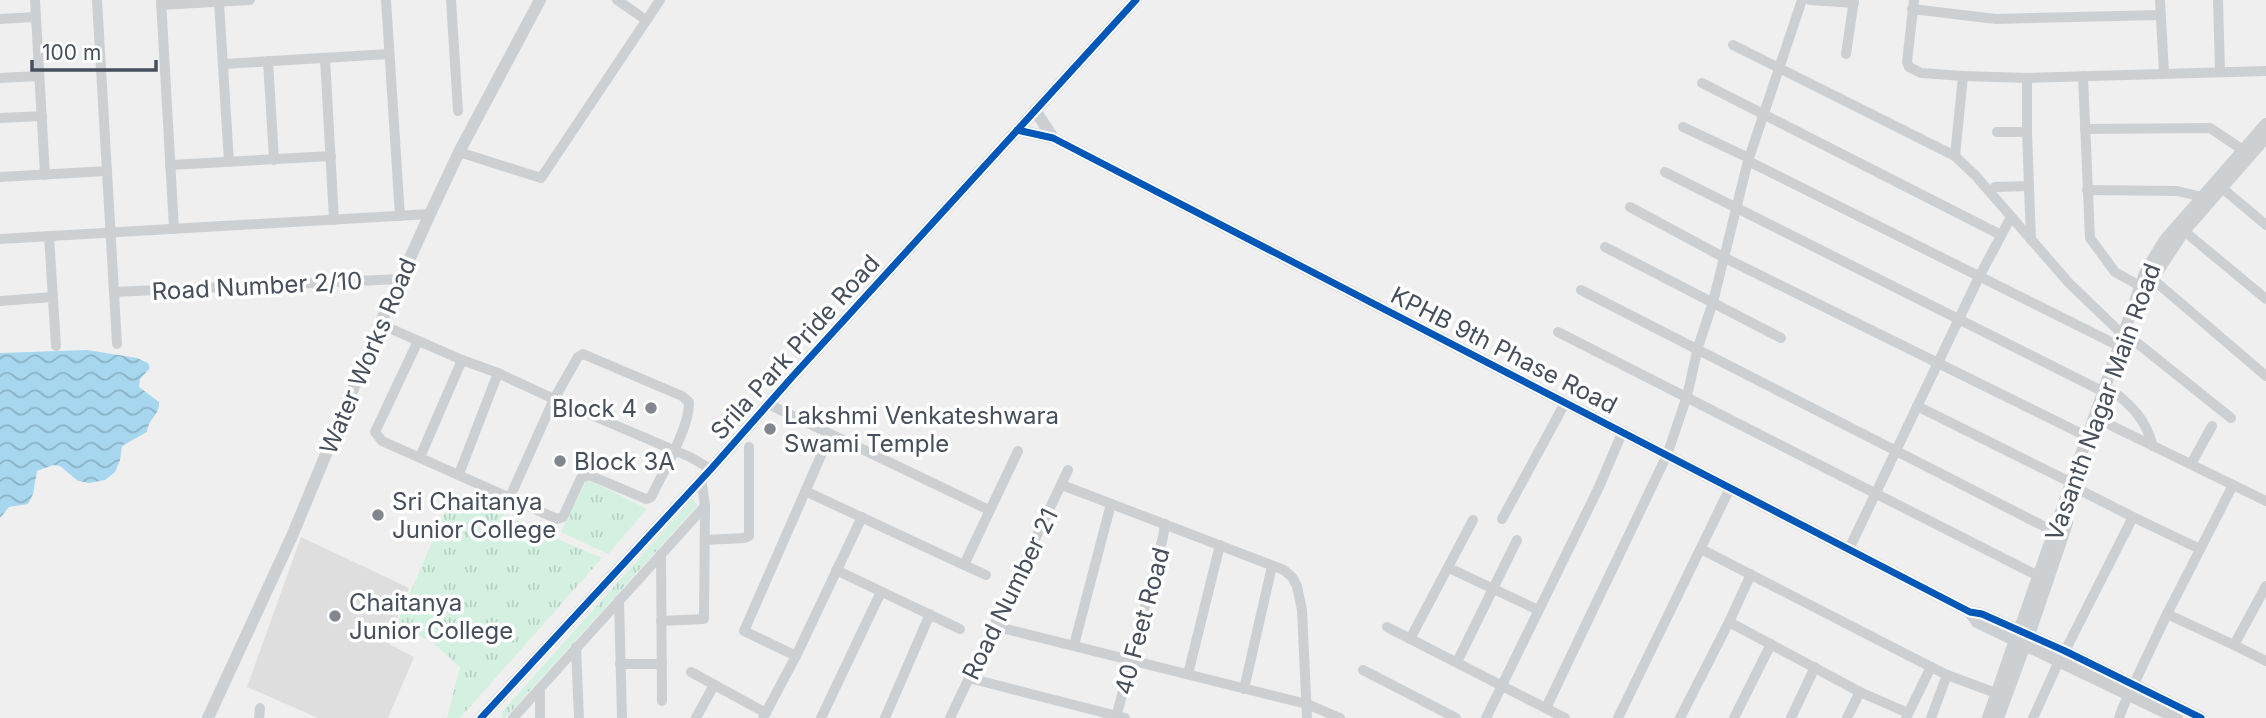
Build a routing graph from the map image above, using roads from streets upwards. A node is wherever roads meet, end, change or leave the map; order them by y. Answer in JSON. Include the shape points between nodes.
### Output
{"nodes":[{"id":1,"x":35,"y":0,"type":"edge"},
{"id":2,"x":97,"y":0,"type":"edge"},
{"id":3,"x":250,"y":0,"type":"edge"},
{"id":4,"x":386,"y":0,"type":"edge"},
{"id":5,"x":451,"y":0,"type":"edge"},
{"id":6,"x":540,"y":0,"type":"edge"},
{"id":7,"x":617,"y":0,"type":"edge"},
{"id":8,"x":660,"y":0,"type":"edge"},
{"id":9,"x":1136,"y":0,"type":"edge"},
{"id":10,"x":1802,"y":0,"type":"edge"},
{"id":11,"x":1810,"y":0,"type":"edge"},
{"id":12,"x":2160,"y":0,"type":"edge"},
{"id":13,"x":2218,"y":0,"type":"edge"},
{"id":14,"x":219,"y":2,"type":"junction"},
{"id":15,"x":1854,"y":2,"type":"edge"},
{"id":16,"x":161,"y":3,"type":"edge"},
{"id":17,"x":1913,"y":4,"type":"edge"},
{"id":18,"x":2160,"y":15,"type":"junction"},
{"id":19,"x":36,"y":17,"type":"junction"},
{"id":20,"x":0,"y":19,"type":"edge"},
{"id":21,"x":646,"y":20,"type":"junction"},
{"id":22,"x":1733,"y":45,"type":"dead end"},
{"id":23,"x":390,"y":54,"type":"junction"},
{"id":24,"x":1846,"y":54,"type":"dead end"},
{"id":25,"x":325,"y":58,"type":"junction"},
{"id":26,"x":268,"y":61,"type":"junction"},
{"id":27,"x":223,"y":64,"type":"junction"},
{"id":28,"x":1778,"y":68,"type":"junction"},
{"id":29,"x":2220,"y":71,"type":"junction"},
{"id":30,"x":2266,"y":71,"type":"edge"},
{"id":31,"x":2164,"y":73,"type":"junction"},
{"id":32,"x":39,"y":76,"type":"junction"},
{"id":33,"x":1963,"y":76,"type":"junction"},
{"id":34,"x":2083,"y":76,"type":"junction"},
{"id":35,"x":0,"y":78,"type":"edge"},
{"id":36,"x":2028,"y":78,"type":"junction"},
{"id":37,"x":1702,"y":83,"type":"dead end"},
{"id":38,"x":1035,"y":110,"type":"junction"},
{"id":39,"x":458,"y":111,"type":"dead end"},
{"id":40,"x":1763,"y":115,"type":"junction"},
{"id":41,"x":41,"y":116,"type":"junction"},
{"id":42,"x":0,"y":118,"type":"edge"},
{"id":43,"x":1683,"y":127,"type":"dead end"},
{"id":44,"x":2085,"y":129,"type":"junction"},
{"id":45,"x":1017,"y":130,"type":"junction"},
{"id":46,"x":2265,"y":130,"type":"edge"},
{"id":47,"x":1997,"y":132,"type":"dead end"},
{"id":48,"x":2027,"y":132,"type":"junction"},
{"id":49,"x":1053,"y":138,"type":"junction"},
{"id":50,"x":2243,"y":150,"type":"junction"},
{"id":51,"x":459,"y":152,"type":"junction"},
{"id":52,"x":331,"y":156,"type":"junction"},
{"id":53,"x":1955,"y":156,"type":"junction"},
{"id":54,"x":1748,"y":159,"type":"junction"},
{"id":55,"x":274,"y":160,"type":"junction"},
{"id":56,"x":229,"y":162,"type":"junction"},
{"id":57,"x":170,"y":166,"type":"junction"},
{"id":58,"x":107,"y":171,"type":"junction"},
{"id":59,"x":1665,"y":172,"type":"dead end"},
{"id":60,"x":45,"y":175,"type":"junction"},
{"id":61,"x":0,"y":177,"type":"edge"},
{"id":62,"x":2029,"y":186,"type":"junction"},
{"id":63,"x":1995,"y":187,"type":"dead end"},
{"id":64,"x":2222,"y":188,"type":"junction"},
{"id":65,"x":2087,"y":190,"type":"junction"},
{"id":66,"x":2202,"y":197,"type":"junction"},
{"id":67,"x":1630,"y":207,"type":"dead end"},
{"id":68,"x":1736,"y":209,"type":"junction"},
{"id":69,"x":430,"y":214,"type":"junction"},
{"id":70,"x":400,"y":216,"type":"junction"},
{"id":71,"x":2011,"y":217,"type":"junction"},
{"id":72,"x":334,"y":220,"type":"junction"},
{"id":73,"x":2266,"y":225,"type":"edge"},
{"id":74,"x":174,"y":229,"type":"junction"},
{"id":75,"x":2184,"y":231,"type":"junction"},
{"id":76,"x":110,"y":232,"type":"junction"},
{"id":77,"x":2001,"y":235,"type":"junction"},
{"id":78,"x":49,"y":236,"type":"junction"},
{"id":79,"x":0,"y":239,"type":"edge"},
{"id":80,"x":2031,"y":240,"type":"junction"},
{"id":81,"x":1605,"y":247,"type":"dead end"},
{"id":82,"x":1723,"y":257,"type":"junction"},
{"id":83,"x":1979,"y":277,"type":"junction"},
{"id":84,"x":400,"y":279,"type":"junction"},
{"id":85,"x":2146,"y":282,"type":"junction"},
{"id":86,"x":1581,"y":289,"type":"dead end"},
{"id":87,"x":114,"y":292,"type":"junction"},
{"id":88,"x":52,"y":297,"type":"junction"},
{"id":89,"x":2266,"y":299,"type":"edge"},
{"id":90,"x":0,"y":301,"type":"edge"},
{"id":91,"x":1713,"y":302,"type":"junction"},
{"id":92,"x":1959,"y":319,"type":"junction"},
{"id":93,"x":380,"y":324,"type":"junction"},
{"id":94,"x":1558,"y":332,"type":"dead end"},
{"id":95,"x":1782,"y":338,"type":"dead end"},
{"id":96,"x":418,"y":341,"type":"junction"},
{"id":97,"x":2125,"y":343,"type":"junction"},
{"id":98,"x":117,"y":344,"type":"dead end"},
{"id":99,"x":56,"y":346,"type":"dead end"},
{"id":100,"x":1698,"y":347,"type":"junction"},
{"id":101,"x":461,"y":360,"type":"junction"},
{"id":102,"x":1937,"y":364,"type":"junction"},
{"id":103,"x":498,"y":373,"type":"junction"},
{"id":104,"x":2266,"y":376,"type":"edge"},
{"id":105,"x":2108,"y":391,"type":"junction"},
{"id":106,"x":1687,"y":396,"type":"junction"},
{"id":107,"x":554,"y":399,"type":"junction"},
{"id":108,"x":1565,"y":403,"type":"junction"},
{"id":109,"x":768,"y":404,"type":"junction"},
{"id":110,"x":1917,"y":406,"type":"junction"},
{"id":111,"x":2231,"y":418,"type":"dead end"},
{"id":112,"x":2102,"y":421,"type":"junction"},
{"id":113,"x":2212,"y":426,"type":"dead end"},
{"id":114,"x":1622,"y":433,"type":"junction"},
{"id":115,"x":830,"y":435,"type":"junction"},
{"id":116,"x":2088,"y":437,"type":"junction"},
{"id":117,"x":2153,"y":446,"type":"junction"},
{"id":118,"x":749,"y":447,"type":"dead end"},
{"id":119,"x":1897,"y":450,"type":"junction"},
{"id":120,"x":673,"y":451,"type":"junction"},
{"id":121,"x":1018,"y":452,"type":"dead end"},
{"id":122,"x":1667,"y":456,"type":"junction"},
{"id":123,"x":420,"y":457,"type":"junction"},
{"id":124,"x":2191,"y":464,"type":"junction"},
{"id":125,"x":1068,"y":470,"type":"dead end"},
{"id":126,"x":459,"y":474,"type":"junction"},
{"id":127,"x":706,"y":474,"type":"junction"},
{"id":128,"x":1062,"y":485,"type":"junction"},
{"id":129,"x":2233,"y":485,"type":"junction"},
{"id":130,"x":2075,"y":486,"type":"junction"},
{"id":131,"x":1730,"y":488,"type":"junction"},
{"id":132,"x":805,"y":491,"type":"junction"},
{"id":133,"x":1877,"y":493,"type":"junction"},
{"id":134,"x":510,"y":497,"type":"junction"},
{"id":135,"x":2266,"y":501,"type":"edge"},
{"id":136,"x":1111,"y":504,"type":"junction"},
{"id":137,"x":705,"y":506,"type":"junction"},
{"id":138,"x":989,"y":510,"type":"junction"},
{"id":139,"x":862,"y":517,"type":"junction"},
{"id":140,"x":2133,"y":517,"type":"junction"},
{"id":141,"x":1502,"y":519,"type":"dead end"},
{"id":142,"x":1473,"y":520,"type":"dead end"},
{"id":143,"x":1165,"y":524,"type":"junction"},
{"id":144,"x":2055,"y":532,"type":"junction"},
{"id":145,"x":705,"y":540,"type":"junction"},
{"id":146,"x":1517,"y":540,"type":"dead end"},
{"id":147,"x":1220,"y":545,"type":"junction"},
{"id":148,"x":2200,"y":549,"type":"junction"},
{"id":149,"x":1701,"y":550,"type":"junction"},
{"id":150,"x":1849,"y":550,"type":"junction"},
{"id":151,"x":661,"y":554,"type":"junction"},
{"id":152,"x":964,"y":565,"type":"junction"},
{"id":153,"x":1272,"y":566,"type":"junction"},
{"id":154,"x":1449,"y":568,"type":"junction"},
{"id":155,"x":836,"y":570,"type":"junction"},
{"id":156,"x":1751,"y":574,"type":"junction"},
{"id":157,"x":986,"y":575,"type":"dead end"},
{"id":158,"x":2040,"y":577,"type":"junction"},
{"id":159,"x":2266,"y":586,"type":"edge"},
{"id":160,"x":1494,"y":589,"type":"junction"},
{"id":161,"x":881,"y":592,"type":"junction"},
{"id":162,"x":619,"y":600,"type":"junction"},
{"id":163,"x":1538,"y":610,"type":"junction"},
{"id":164,"x":930,"y":614,"type":"junction"},
{"id":165,"x":2168,"y":614,"type":"junction"},
{"id":166,"x":661,"y":621,"type":"junction"},
{"id":167,"x":1729,"y":622,"type":"junction"},
{"id":168,"x":994,"y":626,"type":"junction"},
{"id":169,"x":1387,"y":627,"type":"dead end"},
{"id":170,"x":960,"y":629,"type":"dead end"},
{"id":171,"x":2022,"y":638,"type":"junction"},
{"id":172,"x":1410,"y":639,"type":"junction"},
{"id":173,"x":1771,"y":644,"type":"junction"},
{"id":174,"x":1073,"y":645,"type":"junction"},
{"id":175,"x":2234,"y":645,"type":"junction"},
{"id":176,"x":576,"y":647,"type":"junction"},
{"id":177,"x":796,"y":656,"type":"junction"},
{"id":178,"x":2062,"y":656,"type":"junction"},
{"id":179,"x":1131,"y":660,"type":"junction"},
{"id":180,"x":2266,"y":661,"type":"edge"},
{"id":181,"x":1457,"y":662,"type":"junction"},
{"id":182,"x":620,"y":664,"type":"junction"},
{"id":183,"x":662,"y":664,"type":"junction"},
{"id":184,"x":1815,"y":667,"type":"junction"},
{"id":185,"x":1931,"y":667,"type":"junction"},
{"id":186,"x":1363,"y":670,"type":"dead end"},
{"id":187,"x":691,"y":672,"type":"dead end"},
{"id":188,"x":1188,"y":674,"type":"junction"},
{"id":189,"x":1947,"y":675,"type":"junction"},
{"id":190,"x":970,"y":678,"type":"junction"},
{"id":191,"x":714,"y":685,"type":"junction"},
{"id":192,"x":1502,"y":686,"type":"junction"},
{"id":193,"x":1244,"y":689,"type":"junction"},
{"id":194,"x":540,"y":690,"type":"junction"},
{"id":195,"x":2132,"y":690,"type":"junction"},
{"id":196,"x":1860,"y":692,"type":"junction"},
{"id":197,"x":1996,"y":693,"type":"junction"},
{"id":198,"x":662,"y":701,"type":"dead end"},
{"id":199,"x":1307,"y":704,"type":"junction"},
{"id":200,"x":1546,"y":708,"type":"junction"},
{"id":201,"x":493,"y":712,"type":"edge"},
{"id":202,"x":765,"y":715,"type":"edge"},
{"id":203,"x":1907,"y":715,"type":"edge"},
{"id":204,"x":1119,"y":717,"type":"edge"},
{"id":205,"x":208,"y":718,"type":"edge"},
{"id":206,"x":481,"y":718,"type":"edge"},
{"id":207,"x":513,"y":718,"type":"edge"},
{"id":208,"x":540,"y":718,"type":"edge"},
{"id":209,"x":579,"y":718,"type":"edge"},
{"id":210,"x":622,"y":718,"type":"edge"},
{"id":211,"x":696,"y":718,"type":"edge"},
{"id":212,"x":821,"y":718,"type":"edge"},
{"id":213,"x":885,"y":718,"type":"edge"},
{"id":214,"x":950,"y":718,"type":"edge"},
{"id":215,"x":1307,"y":718,"type":"edge"},
{"id":216,"x":1340,"y":718,"type":"edge"},
{"id":217,"x":1456,"y":718,"type":"edge"},
{"id":218,"x":1486,"y":718,"type":"edge"},
{"id":219,"x":1565,"y":718,"type":"edge"},
{"id":220,"x":1618,"y":718,"type":"edge"},
{"id":221,"x":1680,"y":718,"type":"edge"},
{"id":222,"x":1734,"y":718,"type":"edge"},
{"id":223,"x":1791,"y":718,"type":"edge"},
{"id":224,"x":1847,"y":718,"type":"edge"},
{"id":225,"x":1931,"y":718,"type":"edge"},
{"id":226,"x":1988,"y":718,"type":"edge"},
{"id":227,"x":1998,"y":718,"type":"edge"},
{"id":228,"x":2032,"y":718,"type":"edge"},
{"id":229,"x":2119,"y":718,"type":"edge"},
{"id":230,"x":2177,"y":718,"type":"edge"},
{"id":231,"x":2201,"y":718,"type":"edge"}],
"edges":[{"from":1,"to":19,"type":"street"},
{"from":2,"to":58,"type":"street"},
{"from":3,"to":14,"type":"street"},
{"from":4,"to":23,"type":"street"},
{"from":5,"to":39,"type":"street"},
{"from":6,"to":51,"type":"street","name":"Water Works Road"},
{"from":7,"to":21,"type":"street"},
{"from":8,"to":21,"type":"street"},
{"from":9,"to":38,"type":"street","name":"Srila Park Pride Road"},
{"from":10,"to":28,"type":"street"},
{"from":11,"to":15,"type":"street"},
{"from":12,"to":18,"type":"street"},
{"from":13,"to":29,"type":"street"},
{"from":14,"to":16,"type":"street"},
{"from":14,"to":27,"type":"street"},
{"from":15,"to":24,"type":"street"},
{"from":16,"to":57,"type":"street"},
{"from":17,"to":18,"type":"street","via":[[1996,19]]},
{"from":17,"to":33,"type":"street","via":[[1909,67],[1921,73]]},
{"from":18,"to":31,"type":"street"},
{"from":19,"to":20,"type":"street"},
{"from":19,"to":32,"type":"street"},
{"from":21,"to":51,"type":"street","via":[[541,177]]},
{"from":22,"to":28,"type":"street"},
{"from":23,"to":25,"type":"street"},
{"from":23,"to":70,"type":"street"},
{"from":25,"to":26,"type":"street"},
{"from":25,"to":52,"type":"street"},
{"from":26,"to":27,"type":"street"},
{"from":26,"to":55,"type":"street"},
{"from":27,"to":56,"type":"street"},
{"from":28,"to":40,"type":"street"},
{"from":28,"to":53,"type":"street"},
{"from":29,"to":30,"type":"street"},
{"from":29,"to":31,"type":"street"},
{"from":31,"to":34,"type":"street"},
{"from":32,"to":35,"type":"street"},
{"from":32,"to":41,"type":"street"},
{"from":33,"to":36,"type":"street"},
{"from":33,"to":53,"type":"street"},
{"from":34,"to":36,"type":"street"},
{"from":34,"to":44,"type":"street"},
{"from":36,"to":48,"type":"street"},
{"from":37,"to":40,"type":"street"},
{"from":38,"to":45,"type":"street","name":"Srila Park Pride Road"},
{"from":38,"to":49,"type":"street","name":"KPHB 9th Phase Road"},
{"from":40,"to":54,"type":"street"},
{"from":40,"to":77,"type":"street"},
{"from":41,"to":42,"type":"street"},
{"from":41,"to":60,"type":"street"},
{"from":43,"to":54,"type":"street"},
{"from":44,"to":50,"type":"street","via":[[2210,128]]},
{"from":44,"to":65,"type":"street"},
{"from":45,"to":49,"type":"street","name":"KPHB 9th Phase Road"},
{"from":45,"to":109,"type":"street","name":"Srila Park Pride Road"},
{"from":46,"to":50,"type":"street","name":"Vasanth Nagar Main Road"},
{"from":46,"to":64,"type":"street","name":"Vasanth Nagar Main Road"},
{"from":47,"to":48,"type":"street"},
{"from":48,"to":62,"type":"street"},
{"from":49,"to":108,"type":"street","name":"KPHB 9th Phase Road"},
{"from":50,"to":66,"type":"street","name":"Vasanth Nagar Main Road"},
{"from":51,"to":69,"type":"street","name":"Water Works Road"},
{"from":52,"to":55,"type":"street"},
{"from":52,"to":72,"type":"street"},
{"from":53,"to":71,"type":"street"},
{"from":54,"to":68,"type":"street"},
{"from":54,"to":83,"type":"street"},
{"from":55,"to":56,"type":"street"},
{"from":56,"to":57,"type":"street"},
{"from":57,"to":74,"type":"street"},
{"from":58,"to":60,"type":"street"},
{"from":58,"to":76,"type":"street"},
{"from":59,"to":68,"type":"street"},
{"from":60,"to":61,"type":"street"},
{"from":62,"to":63,"type":"street"},
{"from":62,"to":80,"type":"street"},
{"from":64,"to":73,"type":"street"},
{"from":64,"to":75,"type":"street","name":"Vasanth Nagar Main Road"},
{"from":65,"to":66,"type":"street","via":[[2177,191]]},
{"from":65,"to":85,"type":"street","via":[[2090,237],[2115,272]]},
{"from":66,"to":85,"type":"street","name":"Vasanth Nagar Main Road","via":[[2164,241]]},
{"from":67,"to":82,"type":"street"},
{"from":68,"to":82,"type":"street"},
{"from":68,"to":92,"type":"street"},
{"from":69,"to":70,"type":"street"},
{"from":69,"to":84,"type":"street","name":"Water Works Road"},
{"from":70,"to":72,"type":"street"},
{"from":71,"to":77,"type":"street"},
{"from":71,"to":80,"type":"street"},
{"from":72,"to":74,"type":"street"},
{"from":74,"to":76,"type":"street"},
{"from":75,"to":85,"type":"street","name":"Vasanth Nagar Main Road"},
{"from":75,"to":89,"type":"street"},
{"from":76,"to":78,"type":"street"},
{"from":76,"to":87,"type":"street"},
{"from":77,"to":83,"type":"street"},
{"from":78,"to":79,"type":"street"},
{"from":78,"to":88,"type":"street"},
{"from":80,"to":97,"type":"street"},
{"from":81,"to":91,"type":"street"},
{"from":82,"to":91,"type":"street"},
{"from":82,"to":102,"type":"street"},
{"from":83,"to":92,"type":"street"},
{"from":83,"to":97,"type":"street"},
{"from":84,"to":87,"type":"street","name":"Road Number 2/10"},
{"from":84,"to":93,"type":"street","name":"Water Works Road"},
{"from":85,"to":97,"type":"street","name":"Vasanth Nagar Main Road"},
{"from":85,"to":104,"type":"street"},
{"from":86,"to":100,"type":"street"},
{"from":87,"to":98,"type":"street"},
{"from":88,"to":90,"type":"street"},
{"from":88,"to":99,"type":"street"},
{"from":91,"to":95,"type":"street"},
{"from":91,"to":100,"type":"street"},
{"from":92,"to":102,"type":"street"},
{"from":92,"to":105,"type":"street"},
{"from":93,"to":96,"type":"street"},
{"from":93,"to":205,"type":"street","name":"Water Works Road","via":[[292,536]]},
{"from":94,"to":106,"type":"street"},
{"from":96,"to":101,"type":"street"},
{"from":96,"to":123,"type":"street","via":[[375,432],[382,440]]},
{"from":97,"to":105,"type":"street","name":"Vasanth Nagar Main Road"},
{"from":97,"to":111,"type":"street"},
{"from":100,"to":106,"type":"street"},
{"from":100,"to":119,"type":"street"},
{"from":101,"to":103,"type":"street"},
{"from":101,"to":123,"type":"street"},
{"from":102,"to":110,"type":"street"},
{"from":102,"to":116,"type":"street"},
{"from":103,"to":107,"type":"street"},
{"from":103,"to":126,"type":"street"},
{"from":105,"to":112,"type":"street","name":"Vasanth Nagar Main Road"},
{"from":105,"to":116,"type":"street","name":"Vasanth Nagar Main Road"},
{"from":105,"to":117,"type":"street","via":[[2134,408]]},
{"from":106,"to":122,"type":"street"},
{"from":106,"to":133,"type":"street"},
{"from":107,"to":120,"type":"street"},
{"from":107,"to":120,"type":"street","via":[[583,354],[682,396],[689,402],[689,410]]},
{"from":107,"to":134,"type":"street"},
{"from":108,"to":114,"type":"street","name":"KPHB 9th Phase Road"},
{"from":108,"to":141,"type":"street"},
{"from":109,"to":115,"type":"street"},
{"from":109,"to":127,"type":"street","name":"Srila Park Pride Road"},
{"from":110,"to":119,"type":"street"},
{"from":110,"to":130,"type":"street"},
{"from":112,"to":117,"type":"street"},
{"from":112,"to":130,"type":"street","name":"Vasanth Nagar Main Road"},
{"from":113,"to":124,"type":"street"},
{"from":114,"to":122,"type":"street","name":"KPHB 9th Phase Road"},
{"from":114,"to":163,"type":"street"},
{"from":115,"to":132,"type":"street"},
{"from":115,"to":138,"type":"street"},
{"from":116,"to":130,"type":"street","name":"Vasanth Nagar Main Road"},
{"from":117,"to":124,"type":"street"},
{"from":118,"to":145,"type":"street","via":[[749,536]]},
{"from":119,"to":133,"type":"street"},
{"from":119,"to":144,"type":"street"},
{"from":120,"to":127,"type":"street","via":[[690,457]]},
{"from":120,"to":134,"type":"street","via":[[646,499],[589,475],[581,478],[560,519]]},
{"from":121,"to":138,"type":"street"},
{"from":122,"to":131,"type":"street","name":"KPHB 9th Phase Road"},
{"from":122,"to":200,"type":"street"},
{"from":123,"to":126,"type":"street"},
{"from":124,"to":129,"type":"street"},
{"from":125,"to":128,"type":"street","name":"Road Number 21"},
{"from":126,"to":134,"type":"street"},
{"from":127,"to":137,"type":"street"},
{"from":127,"to":201,"type":"street","name":"Srila Park Pride Road"},
{"from":128,"to":136,"type":"street"},
{"from":128,"to":168,"type":"street","name":"Road Number 21"},
{"from":129,"to":135,"type":"street"},
{"from":129,"to":148,"type":"street"},
{"from":130,"to":140,"type":"street"},
{"from":130,"to":144,"type":"street","name":"Vasanth Nagar Main Road"},
{"from":130,"to":171,"type":"street","name":"Vasanth Nagar Main Road"},
{"from":131,"to":149,"type":"street"},
{"from":131,"to":150,"type":"street","name":"KPHB 9th Phase Road"},
{"from":132,"to":139,"type":"street"},
{"from":132,"to":177,"type":"street","via":[[744,631]]},
{"from":133,"to":150,"type":"street"},
{"from":133,"to":158,"type":"street"},
{"from":136,"to":143,"type":"street"},
{"from":136,"to":174,"type":"street"},
{"from":137,"to":145,"type":"street"},
{"from":137,"to":151,"type":"street"},
{"from":138,"to":152,"type":"street"},
{"from":139,"to":152,"type":"street"},
{"from":139,"to":155,"type":"street"},
{"from":140,"to":148,"type":"street"},
{"from":140,"to":178,"type":"street"},
{"from":142,"to":154,"type":"street"},
{"from":143,"to":147,"type":"street"},
{"from":143,"to":179,"type":"street","name":"40 Feet Road"},
{"from":144,"to":158,"type":"street","name":"Vasanth Nagar Main Road"},
{"from":145,"to":166,"type":"street","via":[[704,619]]},
{"from":146,"to":160,"type":"street"},
{"from":147,"to":153,"type":"street"},
{"from":147,"to":188,"type":"street"},
{"from":148,"to":165,"type":"street"},
{"from":149,"to":156,"type":"street"},
{"from":149,"to":220,"type":"street"},
{"from":150,"to":171,"type":"street","name":"KPHB 9th Phase Road","via":[[1970,612],[1978,622]]},
{"from":151,"to":162,"type":"street"},
{"from":151,"to":166,"type":"street"},
{"from":152,"to":157,"type":"street"},
{"from":153,"to":193,"type":"street"},
{"from":153,"to":199,"type":"street","via":[[1284,570],[1297,586]]},
{"from":154,"to":160,"type":"street"},
{"from":154,"to":172,"type":"street"},
{"from":155,"to":161,"type":"street"},
{"from":155,"to":177,"type":"street"},
{"from":156,"to":167,"type":"street"},
{"from":156,"to":185,"type":"street"},
{"from":158,"to":171,"type":"street","name":"Vasanth Nagar Main Road"},
{"from":159,"to":175,"type":"street"},
{"from":160,"to":163,"type":"street"},
{"from":160,"to":181,"type":"street"},
{"from":161,"to":164,"type":"street"},
{"from":161,"to":212,"type":"street"},
{"from":162,"to":176,"type":"street"},
{"from":162,"to":182,"type":"street"},
{"from":163,"to":192,"type":"street"},
{"from":164,"to":170,"type":"street"},
{"from":164,"to":213,"type":"street"},
{"from":165,"to":175,"type":"street"},
{"from":165,"to":195,"type":"street"},
{"from":166,"to":183,"type":"street"},
{"from":167,"to":173,"type":"street"},
{"from":167,"to":221,"type":"street"},
{"from":168,"to":174,"type":"street"},
{"from":168,"to":190,"type":"street","name":"Road Number 21"},
{"from":169,"to":172,"type":"street"},
{"from":171,"to":178,"type":"street","name":"KPHB 9th Phase Road"},
{"from":171,"to":197,"type":"street"},
{"from":171,"to":227,"type":"street"},
{"from":172,"to":181,"type":"street"},
{"from":173,"to":184,"type":"street"},
{"from":173,"to":222,"type":"street"},
{"from":174,"to":179,"type":"street"},
{"from":175,"to":180,"type":"street"},
{"from":176,"to":194,"type":"street"},
{"from":176,"to":209,"type":"street"},
{"from":177,"to":202,"type":"street"},
{"from":178,"to":195,"type":"street","name":"KPHB 9th Phase Road"},
{"from":178,"to":228,"type":"street"},
{"from":179,"to":188,"type":"street"},
{"from":179,"to":204,"type":"street","name":"40 Feet Road"},
{"from":181,"to":192,"type":"street"},
{"from":182,"to":183,"type":"street"},
{"from":182,"to":210,"type":"street"},
{"from":183,"to":198,"type":"street"},
{"from":184,"to":196,"type":"street"},
{"from":184,"to":223,"type":"street"},
{"from":185,"to":189,"type":"street"},
{"from":185,"to":203,"type":"street"},
{"from":186,"to":217,"type":"street"},
{"from":187,"to":191,"type":"street"},
{"from":188,"to":193,"type":"street"},
{"from":189,"to":197,"type":"street"},
{"from":189,"to":225,"type":"street"},
{"from":190,"to":204,"type":"street"},
{"from":190,"to":214,"type":"street","name":"Road Number 21"},
{"from":191,"to":202,"type":"street"},
{"from":191,"to":211,"type":"street"},
{"from":192,"to":200,"type":"street"},
{"from":192,"to":218,"type":"street"},
{"from":193,"to":199,"type":"street"},
{"from":194,"to":207,"type":"street"},
{"from":194,"to":208,"type":"street"},
{"from":195,"to":229,"type":"street"},
{"from":195,"to":230,"type":"street","name":"KPHB 9th Phase Road"},
{"from":195,"to":231,"type":"street","name":"KPHB 9th Phase Road"},
{"from":196,"to":203,"type":"street"},
{"from":196,"to":224,"type":"street"},
{"from":197,"to":226,"type":"street"},
{"from":199,"to":215,"type":"street"},
{"from":199,"to":216,"type":"street"},
{"from":200,"to":219,"type":"street"},
{"from":201,"to":206,"type":"street","name":"Srila Park Pride Road"}]}
